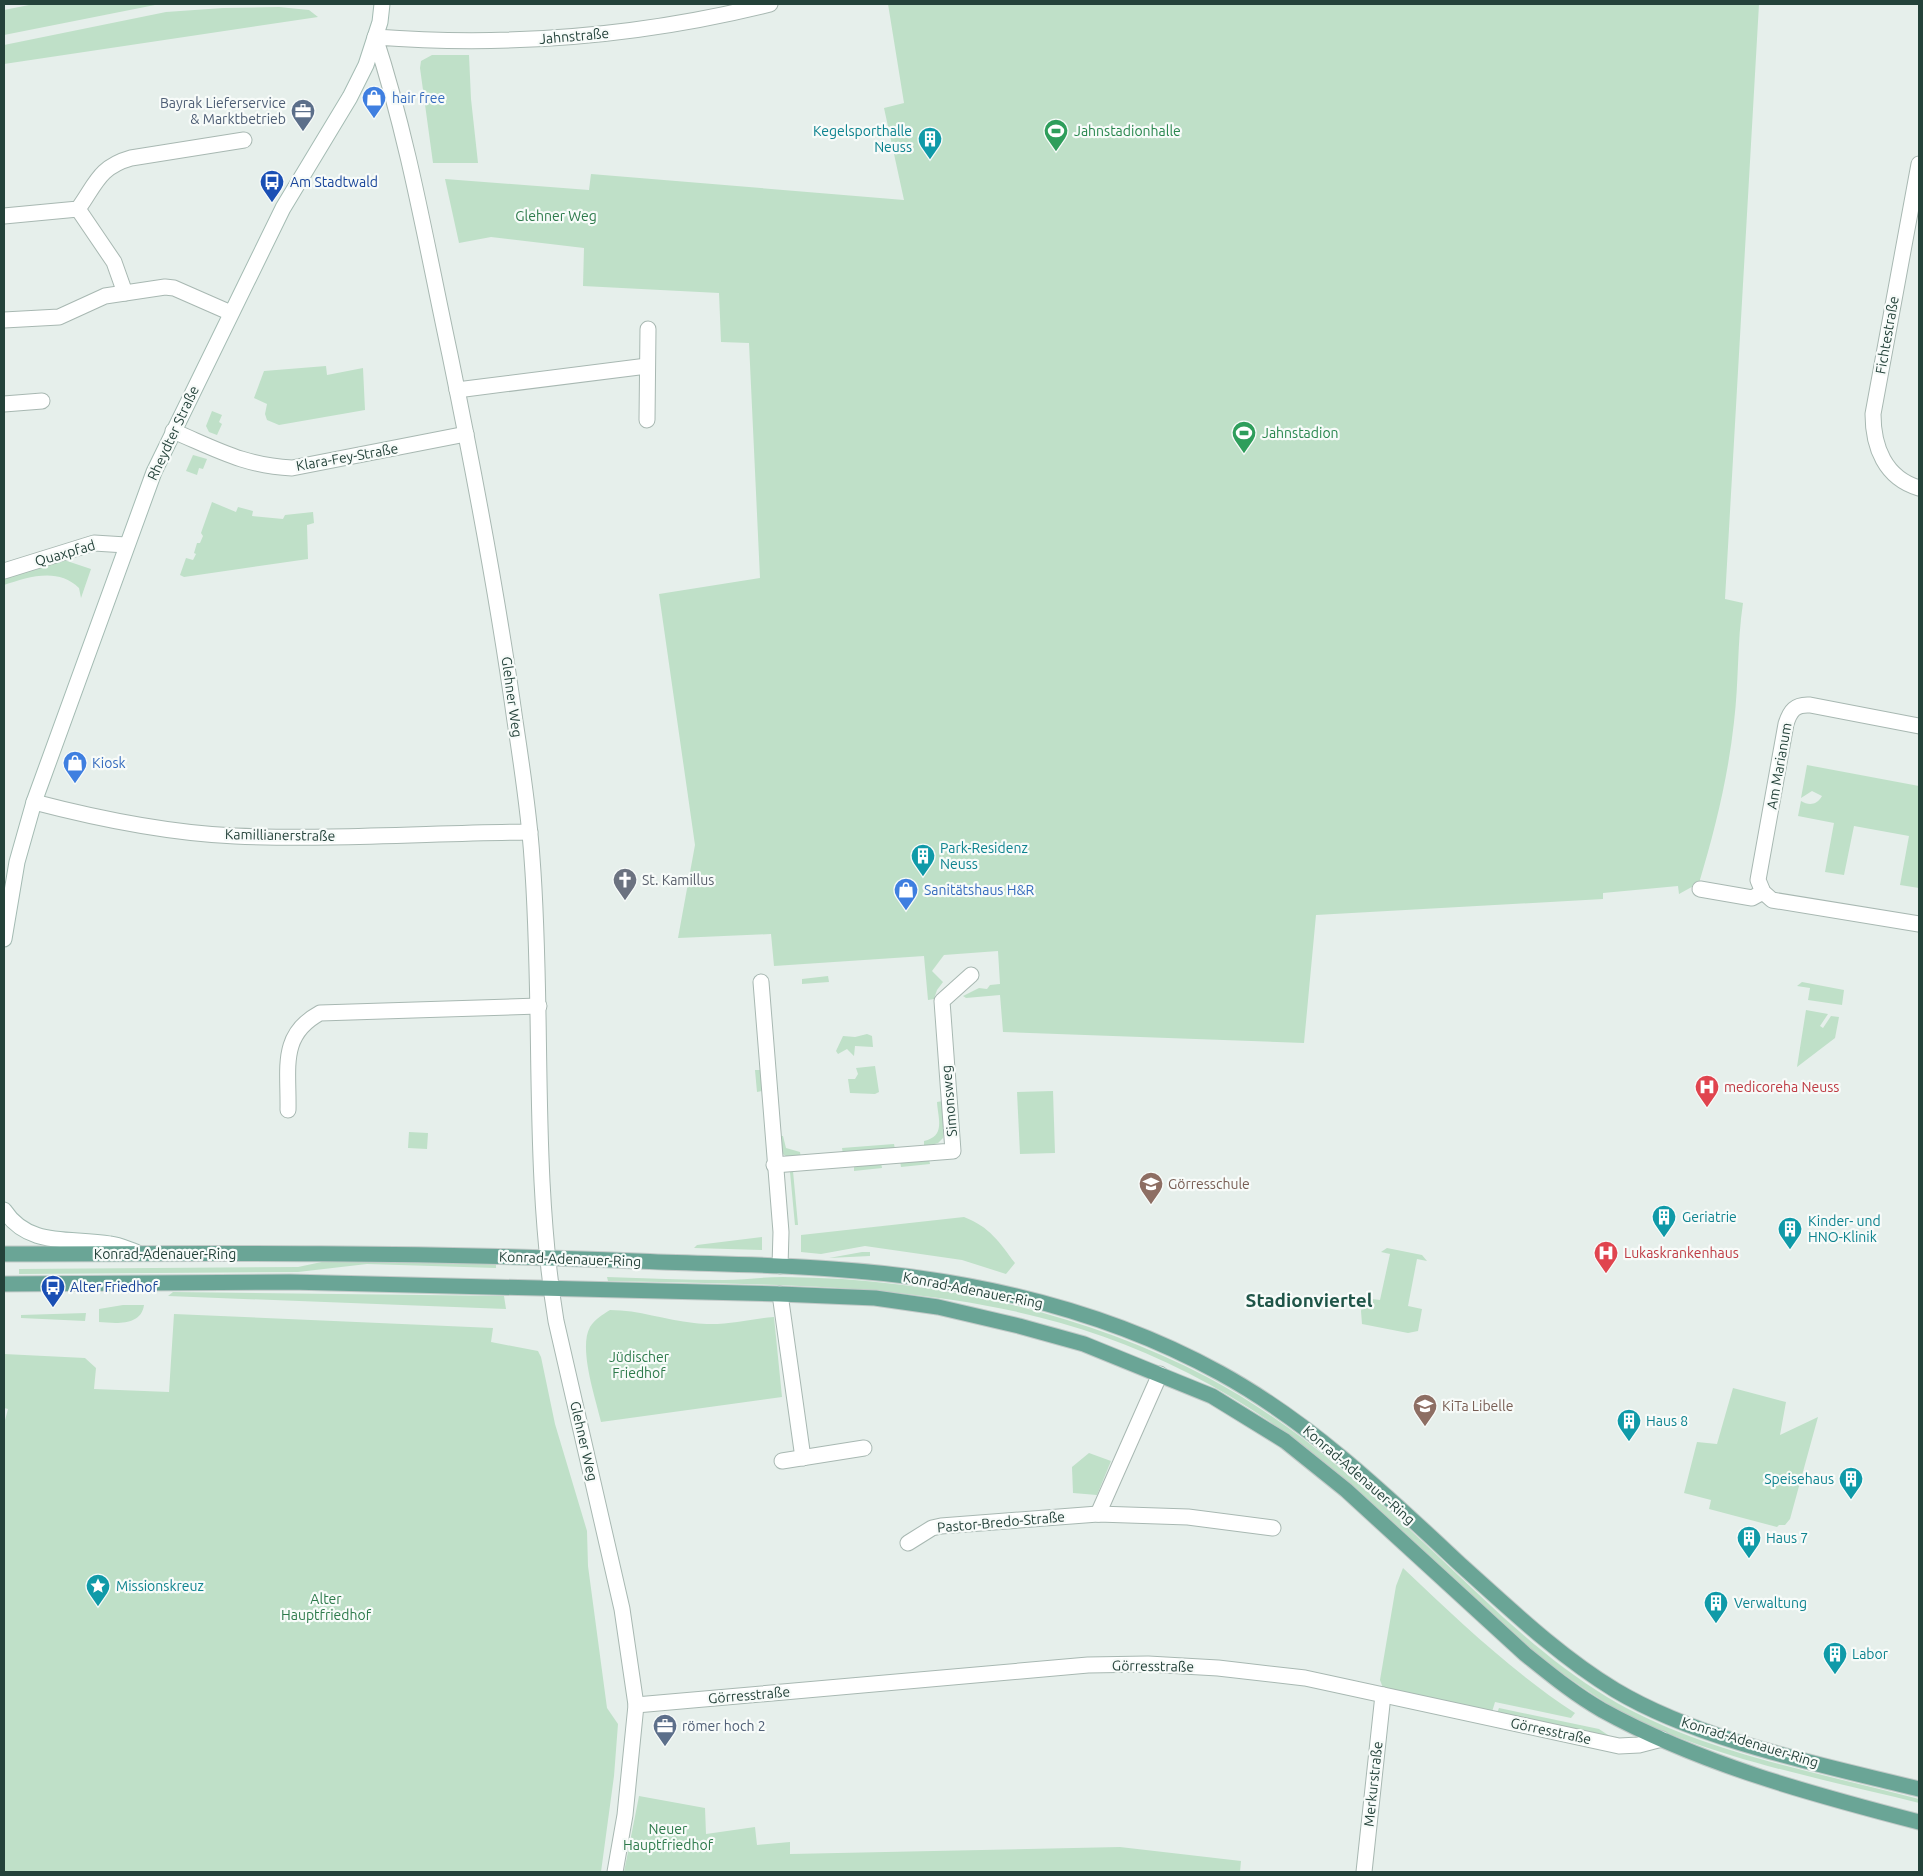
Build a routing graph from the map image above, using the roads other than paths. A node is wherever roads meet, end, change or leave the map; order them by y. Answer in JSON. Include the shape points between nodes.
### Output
{"nodes":[{"id":1,"x":382,"y":4,"type":"edge"},
{"id":2,"x":770,"y":4,"type":"edge"},
{"id":3,"x":375,"y":37,"type":"junction"},
{"id":4,"x":244,"y":140,"type":"dead end"},
{"id":5,"x":1919,"y":164,"type":"edge"},
{"id":6,"x":1917,"y":187,"type":"edge"},
{"id":7,"x":78,"y":208,"type":"junction"},
{"id":8,"x":4,"y":216,"type":"edge"},
{"id":9,"x":125,"y":293,"type":"junction"},
{"id":10,"x":231,"y":313,"type":"junction"},
{"id":11,"x":4,"y":320,"type":"edge"},
{"id":12,"x":648,"y":329,"type":"dead end"},
{"id":13,"x":646,"y":366,"type":"junction"},
{"id":14,"x":457,"y":390,"type":"junction"},
{"id":15,"x":42,"y":401,"type":"dead end"},
{"id":16,"x":4,"y":404,"type":"edge"},
{"id":17,"x":647,"y":420,"type":"dead end"},
{"id":18,"x":173,"y":430,"type":"junction"},
{"id":19,"x":466,"y":434,"type":"junction"},
{"id":20,"x":1919,"y":488,"type":"edge"},
{"id":21,"x":126,"y":545,"type":"junction"},
{"id":22,"x":4,"y":571,"type":"edge"},
{"id":23,"x":1919,"y":726,"type":"edge"},
{"id":24,"x":34,"y":802,"type":"junction"},
{"id":25,"x":530,"y":832,"type":"junction"},
{"id":26,"x":8,"y":884,"type":"edge"},
{"id":27,"x":1700,"y":889,"type":"dead end"},
{"id":28,"x":1763,"y":892,"type":"junction"},
{"id":29,"x":1919,"y":924,"type":"edge"},
{"id":30,"x":4,"y":939,"type":"edge"},
{"id":31,"x":971,"y":975,"type":"dead end"},
{"id":32,"x":761,"y":982,"type":"dead end"},
{"id":33,"x":539,"y":1006,"type":"junction"},
{"id":34,"x":288,"y":1110,"type":"dead end"},
{"id":35,"x":774,"y":1165,"type":"junction"},
{"id":36,"x":4,"y":1210,"type":"edge"},
{"id":37,"x":4,"y":1254,"type":"edge"},
{"id":38,"x":142,"y":1254,"type":"junction"},
{"id":39,"x":547,"y":1258,"type":"junction"},
{"id":40,"x":780,"y":1266,"type":"junction"},
{"id":41,"x":4,"y":1284,"type":"edge"},
{"id":42,"x":550,"y":1288,"type":"junction"},
{"id":43,"x":780,"y":1294,"type":"junction"},
{"id":44,"x":1160,"y":1374,"type":"junction"},
{"id":45,"x":864,"y":1448,"type":"dead end"},
{"id":46,"x":803,"y":1458,"type":"junction"},
{"id":47,"x":782,"y":1461,"type":"dead end"},
{"id":48,"x":1098,"y":1514,"type":"junction"},
{"id":49,"x":1273,"y":1528,"type":"dead end"},
{"id":50,"x":908,"y":1543,"type":"dead end"},
{"id":51,"x":1383,"y":1695,"type":"junction"},
{"id":52,"x":636,"y":1705,"type":"junction"},
{"id":53,"x":1662,"y":1739,"type":"junction"},
{"id":54,"x":1919,"y":1789,"type":"edge"},
{"id":55,"x":1919,"y":1822,"type":"edge"},
{"id":56,"x":615,"y":1872,"type":"edge"},
{"id":57,"x":1364,"y":1872,"type":"edge"}],
"edges":[{"from":1,"to":3,"type":"street","name":"Rheydter Straße"},
{"from":2,"to":3,"type":"street","name":"Jahnstraße","via":[[716,17],[629,31],[545,39]]},
{"from":3,"to":10,"type":"street","name":"Rheydter Straße","via":[[350,97],[283,208]]},
{"from":3,"to":14,"type":"street","name":"Glehner Weg","via":[[399,115]]},
{"from":4,"to":7,"type":"street","via":[[116,162],[105,170]]},
{"from":5,"to":6,"type":"street","name":"Fichtestraße"},
{"from":6,"to":20,"type":"street","name":"Fichtestraße","via":[[1873,414],[1873,428],[1878,451],[1888,468]]},
{"from":7,"to":8,"type":"street"},
{"from":7,"to":9,"type":"street","via":[[114,262]]},
{"from":9,"to":10,"type":"street","via":[[174,288]]},
{"from":9,"to":11,"type":"street","via":[[105,296],[59,317]]},
{"from":10,"to":18,"type":"street","name":"Rheydter Straße"},
{"from":12,"to":13,"type":"street"},
{"from":13,"to":14,"type":"street"},
{"from":13,"to":17,"type":"street"},
{"from":14,"to":19,"type":"street","name":"Glehner Weg"},
{"from":15,"to":16,"type":"street"},
{"from":18,"to":19,"type":"street","name":"Klara-Fey-Straße","via":[[246,462],[292,468]]},
{"from":18,"to":21,"type":"street","name":"Rheydter Straße"},
{"from":19,"to":25,"type":"street","name":"Glehner Weg","via":[[494,579]]},
{"from":21,"to":22,"type":"street","name":"Quaxpfad","via":[[94,543]]},
{"from":21,"to":24,"type":"street","name":"Rheydter Straße"},
{"from":23,"to":28,"type":"street","name":"Am Marianum","via":[[1806,705],[1791,710],[1759,873]]},
{"from":24,"to":25,"type":"street","name":"Kamillianerstraße","via":[[152,827],[234,836]]},
{"from":24,"to":26,"type":"street","name":"Rheydter Straße"},
{"from":25,"to":33,"type":"street","name":"Glehner Weg"},
{"from":26,"to":30,"type":"street","name":"Rheydter Straße"},
{"from":27,"to":28,"type":"street","via":[[1752,898]]},
{"from":28,"to":29,"type":"street","via":[[1772,900]]},
{"from":31,"to":35,"type":"street","name":"Simonsweg","via":[[942,1001],[954,1151]]},
{"from":32,"to":35,"type":"street"},
{"from":33,"to":34,"type":"street","via":[[320,1013],[305,1021],[292,1039]]},
{"from":33,"to":39,"type":"street","name":"Glehner Weg","via":[[540,1118]]},
{"from":35,"to":40,"type":"street","via":[[781,1232]]},
{"from":36,"to":38,"type":"street","via":[[16,1225],[35,1236],[112,1244]]},
{"from":37,"to":38,"type":"main road","name":"Konrad-Adenauer-Ring"},
{"from":38,"to":39,"type":"main road","name":"Konrad-Adenauer-Ring","via":[[299,1253]]},
{"from":39,"to":40,"type":"main road","name":"Konrad-Adenauer-Ring"},
{"from":39,"to":42,"type":"street","name":"Glehner Weg"},
{"from":40,"to":54,"type":"main road","name":"Konrad-Adenauer-Ring","via":[[878,1273],[1014,1296],[1091,1317],[1166,1346],[1220,1373],[1303,1426],[1360,1473],[1515,1614],[1571,1660],[1620,1693],[1648,1708],[1728,1738]]},
{"from":41,"to":42,"type":"main road","name":"Konrad-Adenauer-Ring","via":[[290,1282]]},
{"from":42,"to":43,"type":"main road","name":"Konrad-Adenauer-Ring"},
{"from":42,"to":52,"type":"street","name":"Glehner Weg","via":[[622,1608]]},
{"from":43,"to":44,"type":"main road","name":"Konrad-Adenauer-Ring","via":[[876,1298],[938,1307],[1084,1344]]},
{"from":43,"to":46,"type":"street"},
{"from":44,"to":48,"type":"street"},
{"from":44,"to":53,"type":"main road","name":"Konrad-Adenauer-Ring","via":[[1212,1396],[1285,1441],[1346,1490],[1555,1678],[1601,1709]]},
{"from":45,"to":46,"type":"street"},
{"from":46,"to":47,"type":"street"},
{"from":48,"to":49,"type":"street","name":"Pastor-Bredo-Straße","via":[[1188,1517]]},
{"from":48,"to":50,"type":"street","name":"Pastor-Bredo-Straße","via":[[941,1526]]},
{"from":51,"to":52,"type":"street","name":"Görresstraße","via":[[1305,1678],[1148,1664],[1088,1665]]},
{"from":51,"to":53,"type":"street","name":"Görresstraße","via":[[1619,1746]]},
{"from":51,"to":57,"type":"street","name":"Merkurstraße"},
{"from":52,"to":56,"type":"street","name":"Glehner Weg","via":[[625,1815]]},
{"from":53,"to":55,"type":"main road","name":"Konrad-Adenauer-Ring","via":[[1776,1782]]}]}
